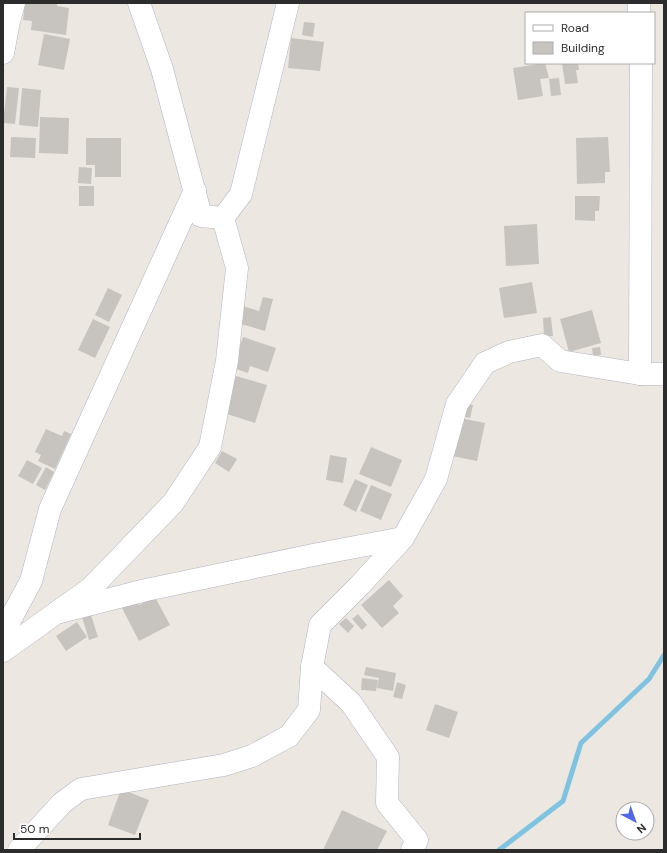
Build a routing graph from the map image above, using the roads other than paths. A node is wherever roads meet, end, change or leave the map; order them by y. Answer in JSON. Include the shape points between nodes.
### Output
{"nodes":[{"id":1,"x":14,"y":3,"type":"edge"},
{"id":2,"x":139,"y":3,"type":"edge"},
{"id":3,"x":288,"y":3,"type":"edge"},
{"id":4,"x":3,"y":53,"type":"edge"},
{"id":5,"x":640,"y":64,"type":"edge"},
{"id":6,"x":195,"y":190,"type":"junction"},
{"id":7,"x":223,"y":218,"type":"junction"},
{"id":8,"x":640,"y":374,"type":"junction"},
{"id":9,"x":664,"y":374,"type":"edge"},
{"id":10,"x":402,"y":538,"type":"junction"},
{"id":11,"x":56,"y":614,"type":"junction"},
{"id":12,"x":3,"y":633,"type":"edge"},
{"id":13,"x":3,"y":651,"type":"edge"},
{"id":14,"x":312,"y":667,"type":"junction"},
{"id":15,"x":19,"y":850,"type":"edge"},
{"id":16,"x":412,"y":850,"type":"edge"}],
"edges":[{"from":1,"to":4,"type":"street"},
{"from":2,"to":6,"type":"street","via":[[162,69]]},
{"from":3,"to":7,"type":"street","via":[[241,194]]},
{"from":5,"to":8,"type":"street"},
{"from":6,"to":7,"type":"street","via":[[201,216]]},
{"from":6,"to":12,"type":"street","via":[[50,509],[31,581]]},
{"from":7,"to":11,"type":"street","via":[[237,268],[227,361],[210,447],[173,503],[90,588]]},
{"from":8,"to":9,"type":"street"},
{"from":8,"to":10,"type":"street","via":[[560,361],[542,345],[509,352],[485,363],[457,404],[436,479]]},
{"from":10,"to":11,"type":"street","via":[[146,590]]},
{"from":10,"to":14,"type":"street","via":[[320,625]]},
{"from":11,"to":13,"type":"street"},
{"from":14,"to":15,"type":"street","via":[[309,710],[290,736],[252,756],[224,765],[81,788],[62,803]]},
{"from":14,"to":16,"type":"street","via":[[351,703],[388,757],[387,803],[417,840]]}]}
